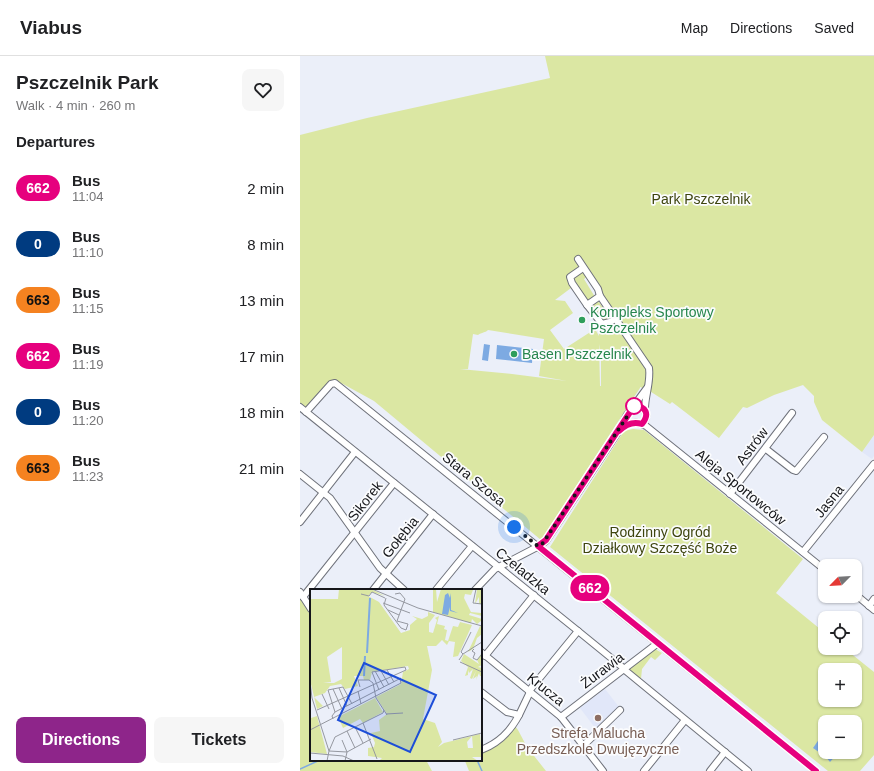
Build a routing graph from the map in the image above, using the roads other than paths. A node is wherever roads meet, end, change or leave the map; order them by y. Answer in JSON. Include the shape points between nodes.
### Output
{"nodes":[{"id":1,"x":578,"y":260,"type":"dead end"},
{"id":2,"x":583,"y":268,"type":"junction"},
{"id":3,"x":600,"y":296,"type":"junction"},
{"id":4,"x":588,"y":305,"type":"junction"},
{"id":5,"x":615,"y":319,"type":"junction"},
{"id":6,"x":647,"y":388,"type":"junction"},
{"id":7,"x":300,"y":407,"type":"edge"},
{"id":8,"x":632,"y":409,"type":"junction"},
{"id":9,"x":645,"y":410,"type":"junction"},
{"id":10,"x":306,"y":412,"type":"junction"},
{"id":11,"x":792,"y":413,"type":"dead end"},
{"id":12,"x":639,"y":423,"type":"junction"},
{"id":13,"x":618,"y":432,"type":"junction"},
{"id":14,"x":824,"y":437,"type":"dead end"},
{"id":15,"x":766,"y":449,"type":"junction"},
{"id":16,"x":355,"y":452,"type":"junction"},
{"id":17,"x":874,"y":464,"type":"edge"},
{"id":18,"x":300,"y":474,"type":"edge"},
{"id":19,"x":394,"y":483,"type":"junction"},
{"id":20,"x":323,"y":492,"type":"junction"},
{"id":21,"x":730,"y":494,"type":"junction"},
{"id":22,"x":433,"y":514,"type":"junction"},
{"id":23,"x":300,"y":522,"type":"edge"},
{"id":24,"x":354,"y":533,"type":"junction"},
{"id":25,"x":472,"y":546,"type":"junction"},
{"id":26,"x":538,"y":546,"type":"junction"},
{"id":27,"x":803,"y":552,"type":"junction"},
{"id":28,"x":818,"y":564,"type":"edge"},
{"id":29,"x":498,"y":566,"type":"junction"},
{"id":30,"x":385,"y":574,"type":"junction"},
{"id":31,"x":374,"y":589,"type":"edge"},
{"id":32,"x":403,"y":589,"type":"edge"},
{"id":33,"x":437,"y":589,"type":"edge"},
{"id":34,"x":476,"y":589,"type":"edge"},
{"id":35,"x":302,"y":594,"type":"edge"},
{"id":36,"x":534,"y":595,"type":"junction"},
{"id":37,"x":874,"y":599,"type":"edge"},
{"id":38,"x":862,"y":600,"type":"edge"},
{"id":39,"x":310,"y":607,"type":"edge"},
{"id":40,"x":871,"y":608,"type":"edge"},
{"id":41,"x":578,"y":631,"type":"junction"},
{"id":42,"x":658,"y":643,"type":"junction"},
{"id":43,"x":483,"y":654,"type":"edge"},
{"id":44,"x":624,"y":669,"type":"junction"},
{"id":45,"x":530,"y":692,"type":"junction"},
{"id":46,"x":482,"y":693,"type":"edge"},
{"id":47,"x":620,"y":710,"type":"dead end"},
{"id":48,"x":519,"y":714,"type":"junction"},
{"id":49,"x":561,"y":717,"type":"junction"},
{"id":50,"x":685,"y":720,"type":"junction"},
{"id":51,"x":583,"y":746,"type":"junction"},
{"id":52,"x":482,"y":750,"type":"edge"},
{"id":53,"x":725,"y":752,"type":"junction"},
{"id":54,"x":603,"y":771,"type":"edge"},
{"id":55,"x":644,"y":771,"type":"edge"},
{"id":56,"x":710,"y":771,"type":"edge"},
{"id":57,"x":748,"y":771,"type":"edge"},
{"id":58,"x":816,"y":771,"type":"edge"}],
"edges":[{"from":1,"to":2,"type":"street"},
{"from":2,"to":3,"type":"street"},
{"from":2,"to":4,"type":"street","via":[[570,277]]},
{"from":3,"to":4,"type":"street"},
{"from":3,"to":5,"type":"street"},
{"from":4,"to":5,"type":"street","via":[[602,324]]},
{"from":5,"to":6,"type":"street","via":[[649,368]]},
{"from":6,"to":8,"type":"street"},
{"from":6,"to":9,"type":"street"},
{"from":7,"to":10,"type":"street","name":"Czeladzka"},
{"from":8,"to":9,"type":"street","via":[[640,406]]},
{"from":8,"to":12,"type":"street","via":[[631,417]]},
{"from":8,"to":13,"type":"street"},
{"from":9,"to":12,"type":"street","via":[[645,420]]},
{"from":10,"to":16,"type":"street","name":"Czeladzka"},
{"from":10,"to":26,"type":"street","name":"Stara Szosa","via":[[331,384],[335,383]]},
{"from":11,"to":15,"type":"street","name":"Astrów"},
{"from":12,"to":13,"type":"street","via":[[625,425]]},
{"from":12,"to":21,"type":"street","name":"Aleja Sportowców"},
{"from":13,"to":26,"type":"street","via":[[546,540]]},
{"from":14,"to":15,"type":"street","via":[[796,471]]},
{"from":15,"to":21,"type":"street","name":"Astrów"},
{"from":16,"to":19,"type":"street","name":"Czeladzka"},
{"from":16,"to":20,"type":"street"},
{"from":17,"to":27,"type":"street","name":"Jasna"},
{"from":18,"to":20,"type":"street"},
{"from":19,"to":22,"type":"street","name":"Czeladzka"},
{"from":19,"to":24,"type":"street","name":"Sikorek"},
{"from":20,"to":23,"type":"street"},
{"from":20,"to":24,"type":"street"},
{"from":21,"to":27,"type":"street","name":"Aleja Sportowców"},
{"from":22,"to":25,"type":"street","name":"Czeladzka"},
{"from":22,"to":30,"type":"street","name":"Gołębia"},
{"from":24,"to":30,"type":"street"},
{"from":24,"to":35,"type":"street","name":"Sikorek"},
{"from":25,"to":29,"type":"street","name":"Czeladzka"},
{"from":25,"to":33,"type":"street"},
{"from":26,"to":29,"type":"street"},
{"from":26,"to":42,"type":"street","name":"Stara Szosa"},
{"from":27,"to":28,"type":"street","name":"Aleja Sportowców"},
{"from":29,"to":34,"type":"street"},
{"from":29,"to":36,"type":"street","name":"Czeladzka"},
{"from":30,"to":31,"type":"street","name":"Gołębia"},
{"from":30,"to":32,"type":"street"},
{"from":35,"to":39,"type":"street"},
{"from":36,"to":41,"type":"street","name":"Czeladzka"},
{"from":36,"to":43,"type":"street"},
{"from":37,"to":40,"type":"street"},
{"from":38,"to":40,"type":"street"},
{"from":41,"to":44,"type":"street","name":"Czeladzka"},
{"from":41,"to":45,"type":"street"},
{"from":42,"to":44,"type":"street","name":"Żurawia"},
{"from":42,"to":58,"type":"street","name":"Stara Szosa"},
{"from":43,"to":45,"type":"street","name":"Krucza"},
{"from":44,"to":49,"type":"street","name":"Żurawia"},
{"from":44,"to":50,"type":"street","name":"Czeladzka"},
{"from":45,"to":48,"type":"street"},
{"from":45,"to":49,"type":"street","name":"Krucza"},
{"from":46,"to":48,"type":"street","via":[[507,712]]},
{"from":47,"to":51,"type":"street"},
{"from":48,"to":52,"type":"street","via":[[501,739]]},
{"from":49,"to":51,"type":"street","name":"Krucza"},
{"from":50,"to":53,"type":"street","name":"Czeladzka"},
{"from":50,"to":55,"type":"street"},
{"from":51,"to":54,"type":"street","name":"Krucza"},
{"from":53,"to":56,"type":"street"},
{"from":53,"to":57,"type":"street","name":"Czeladzka"}]}
